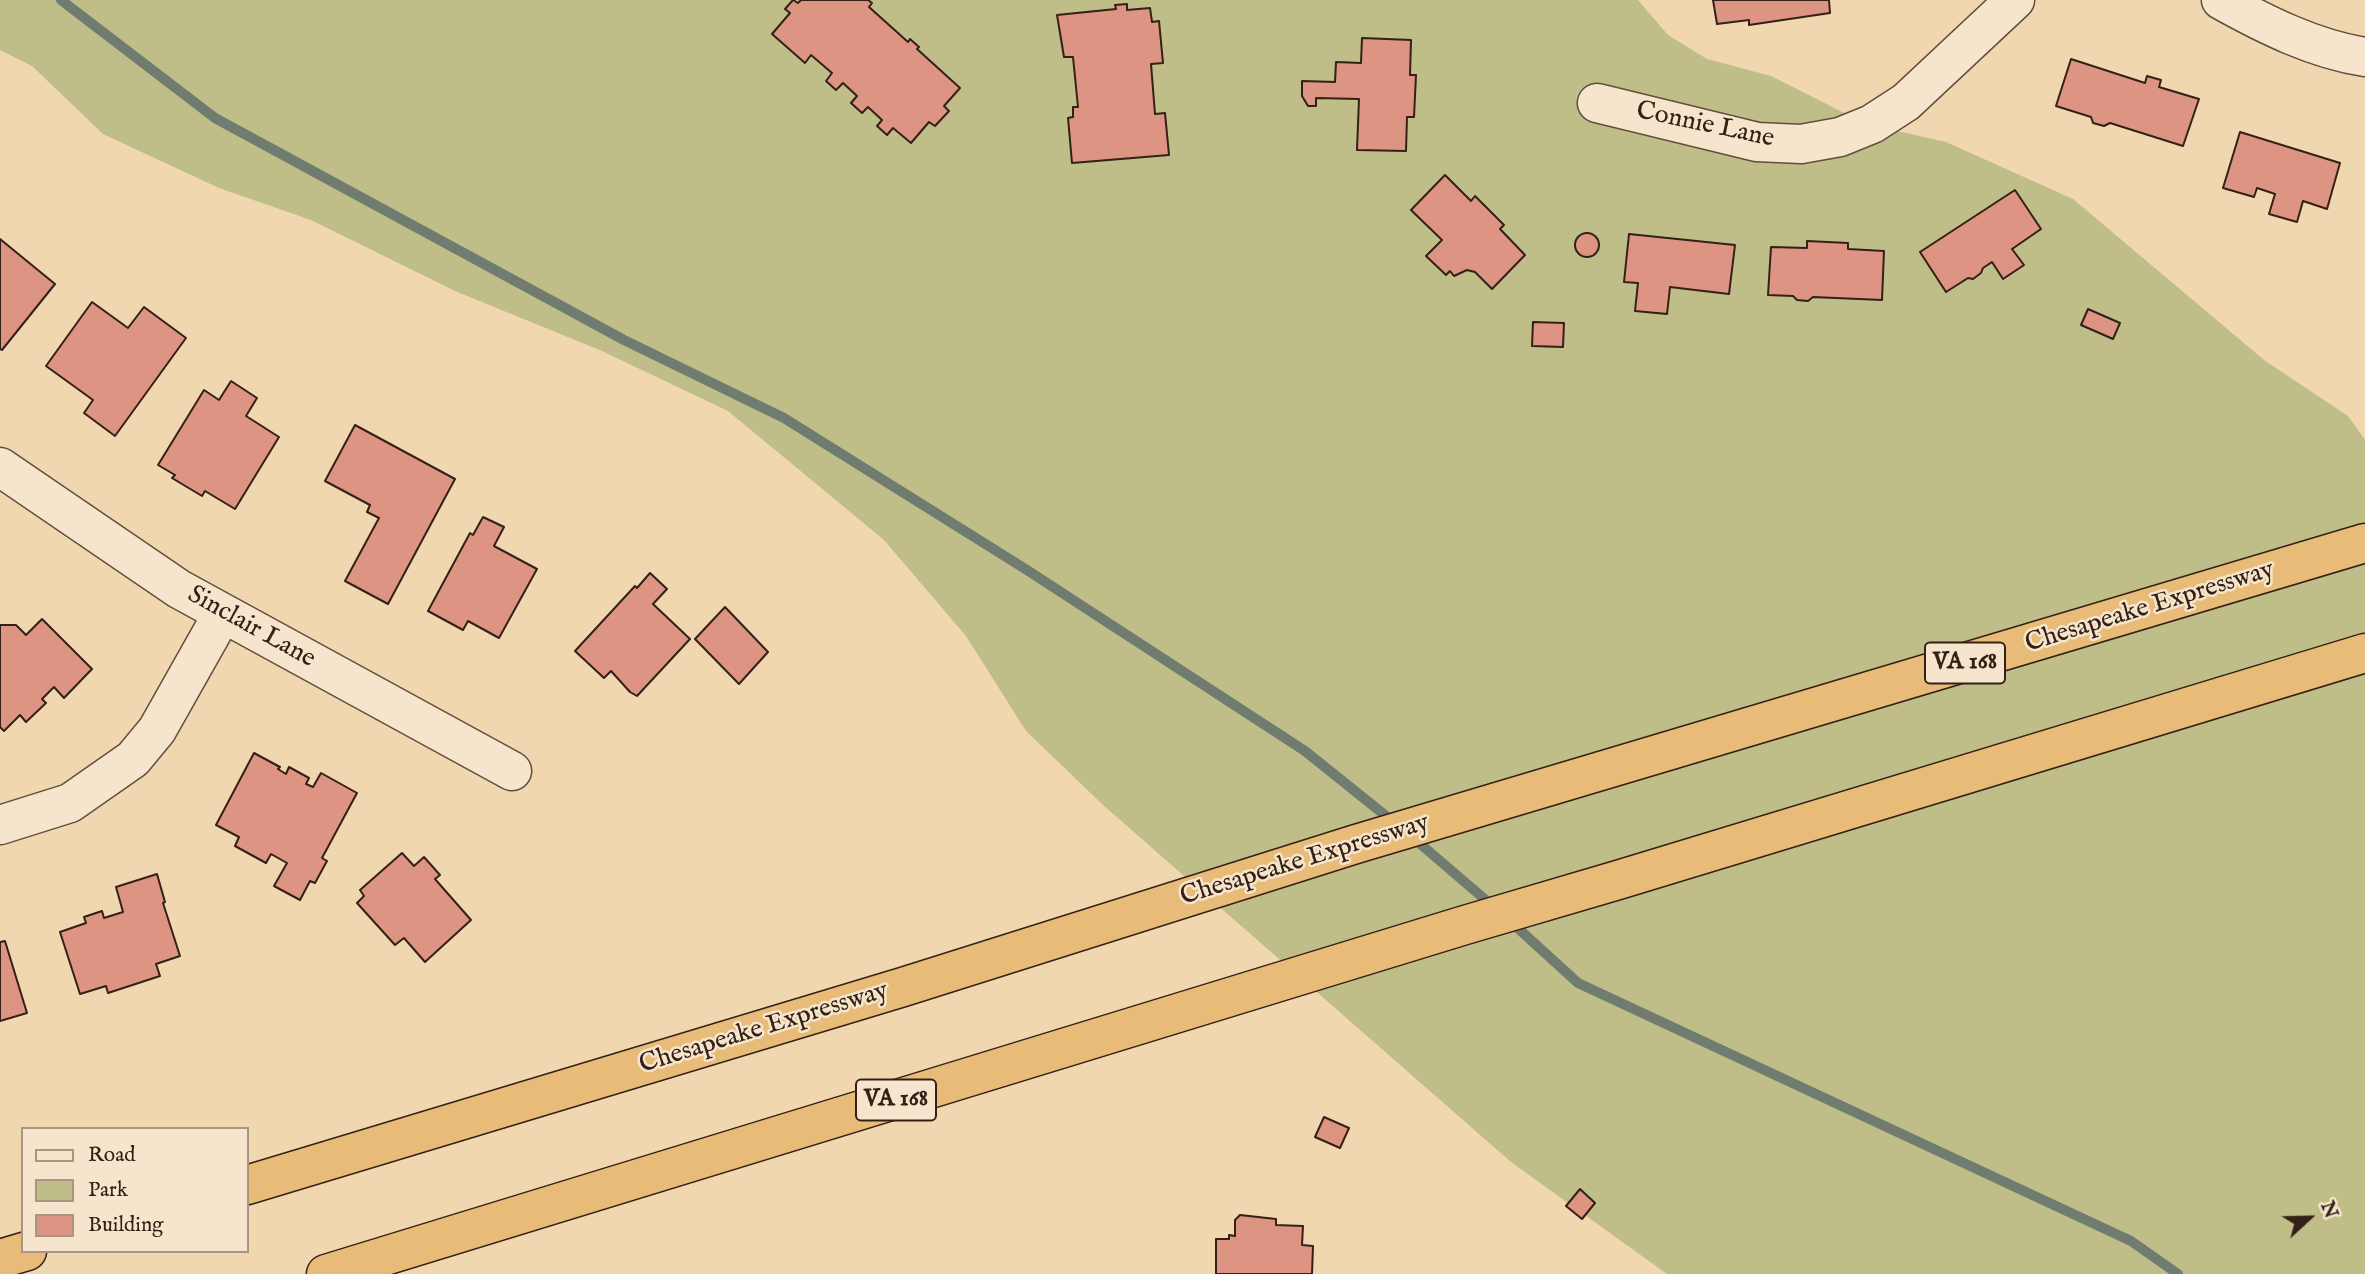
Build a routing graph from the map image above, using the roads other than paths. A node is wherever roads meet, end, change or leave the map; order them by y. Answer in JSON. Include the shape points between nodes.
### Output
{"nodes":[{"id":1,"x":2015,"y":0,"type":"edge"},
{"id":2,"x":2221,"y":0,"type":"edge"},
{"id":3,"x":2365,"y":57,"type":"edge"},
{"id":4,"x":1597,"y":103,"type":"dead end"},
{"id":5,"x":0,"y":467,"type":"edge"},
{"id":6,"x":2365,"y":543,"type":"edge"},
{"id":7,"x":223,"y":613,"type":"junction"},
{"id":8,"x":2365,"y":653,"type":"edge"},
{"id":9,"x":512,"y":771,"type":"dead end"},
{"id":10,"x":0,"y":825,"type":"edge"},
{"id":11,"x":248,"y":1185,"type":"edge"},
{"id":12,"x":21,"y":1253,"type":"edge"},
{"id":13,"x":0,"y":1259,"type":"edge"},
{"id":14,"x":326,"y":1274,"type":"edge"}],
"edges":[{"from":1,"to":4,"type":"street","name":"Connie Lane","via":[[1906,102],[1872,124],[1840,136],[1801,144],[1757,142]]},
{"from":2,"to":3,"type":"street","via":[[2309,41]]},
{"from":5,"to":7,"type":"street","name":"Sinclair Lane","via":[[179,589]]},
{"from":6,"to":11,"type":"highway","name":"Chesapeake Expressway","number":"VA 168","via":[[1356,845]]},
{"from":7,"to":9,"type":"street","name":"Sinclair Lane"},
{"from":7,"to":10,"type":"street","via":[[157,730],[133,759],[70,803]]},
{"from":8,"to":14,"type":"highway","number":"VA 168"},
{"from":12,"to":13,"type":"highway"}]}
